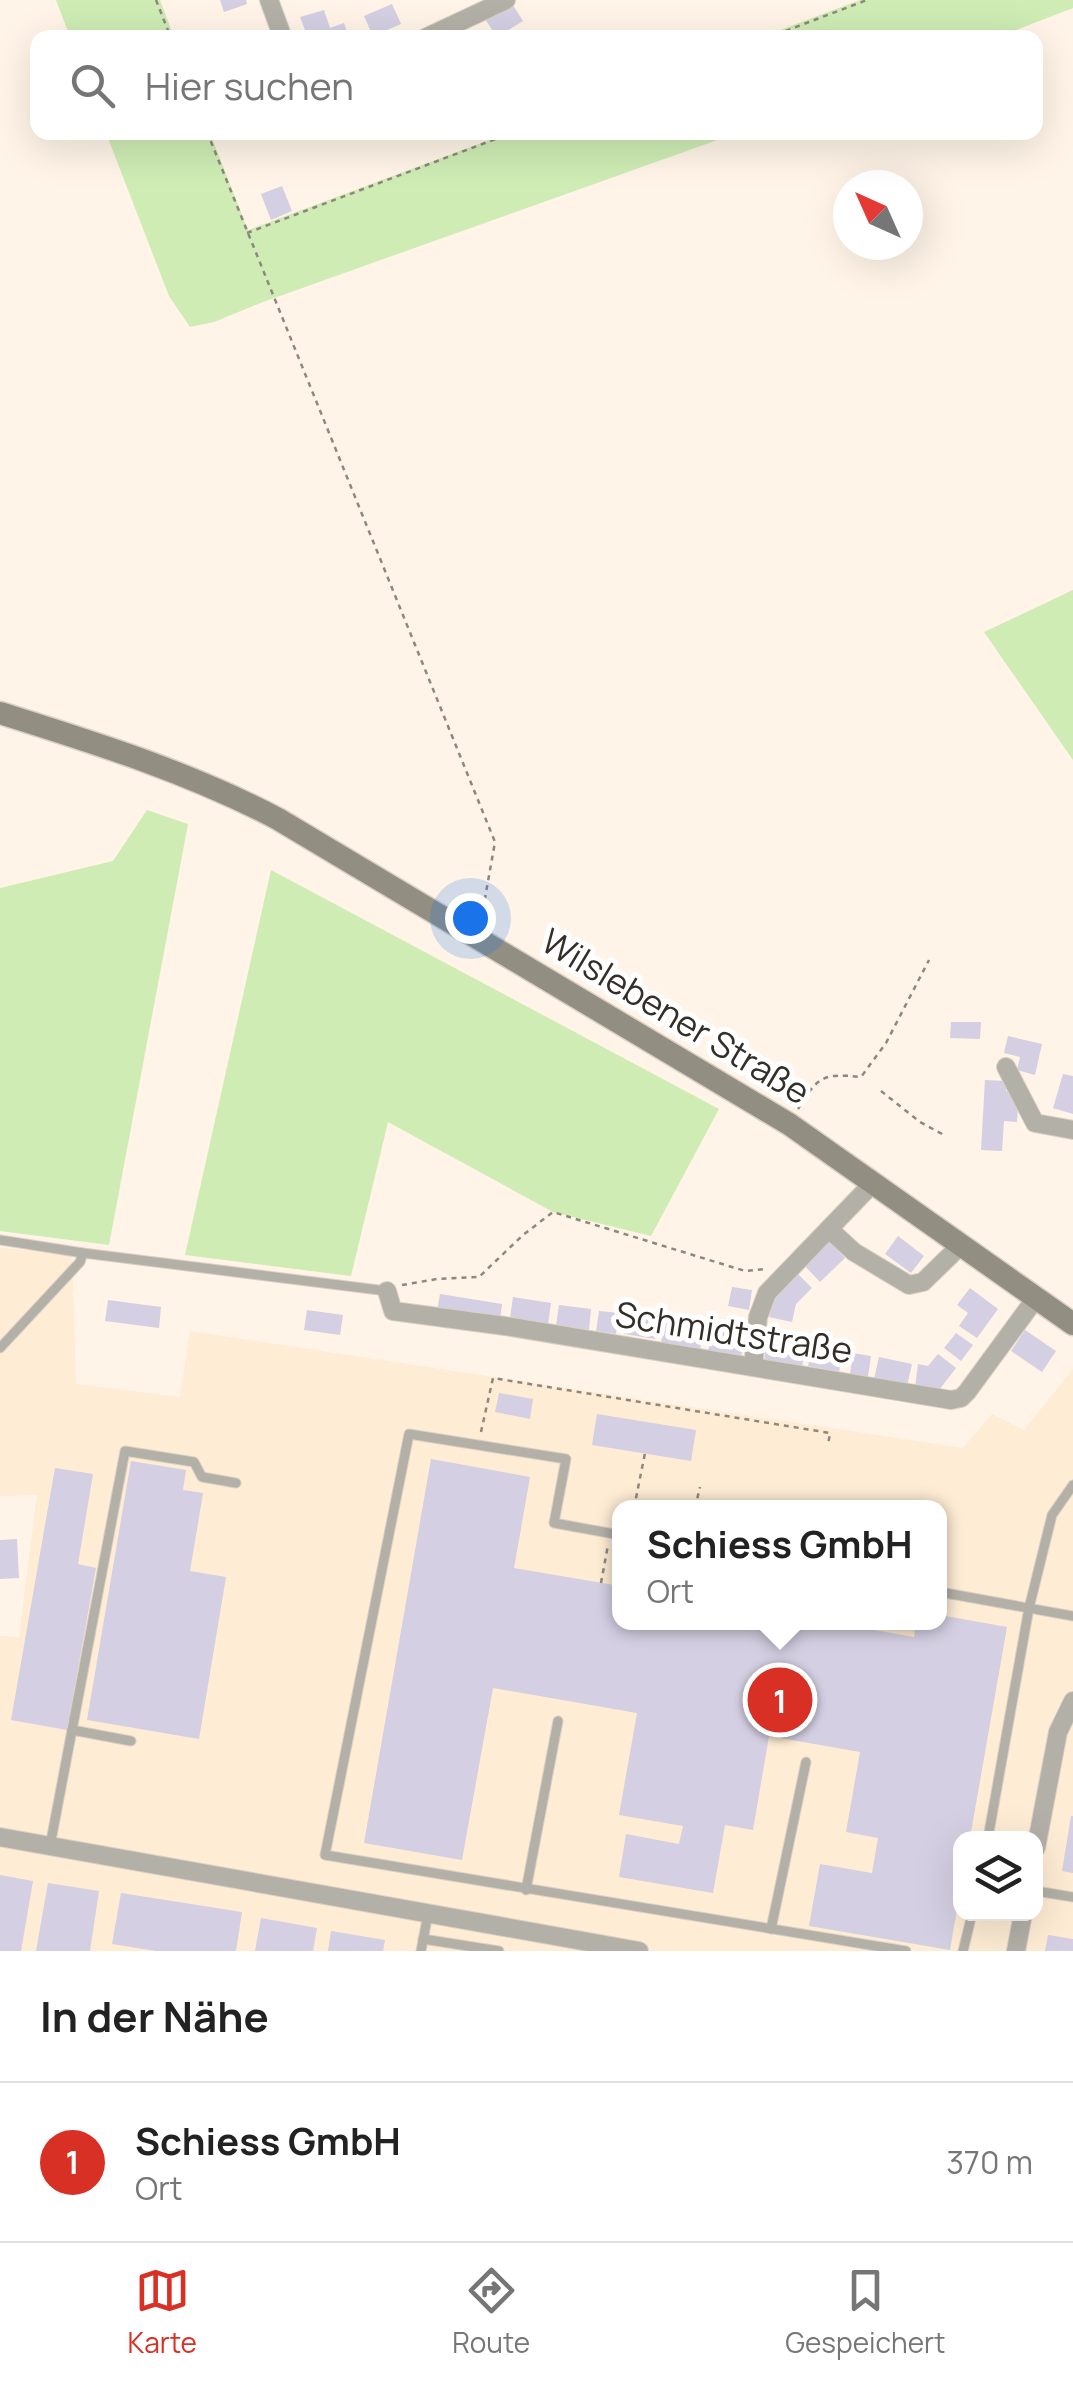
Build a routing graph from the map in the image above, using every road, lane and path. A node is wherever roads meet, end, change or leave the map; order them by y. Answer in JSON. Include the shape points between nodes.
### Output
{"nodes":[{"id":1,"x":156,"y":0,"type":"edge"},
{"id":2,"x":269,"y":0,"type":"edge"},
{"id":3,"x":506,"y":0,"type":"edge"},
{"id":4,"x":867,"y":0,"type":"edge"},
{"id":5,"x":168,"y":30,"type":"edge"},
{"id":6,"x":280,"y":30,"type":"edge"},
{"id":7,"x":442,"y":30,"type":"edge"},
{"id":8,"x":789,"y":30,"type":"edge"},
{"id":9,"x":210,"y":140,"type":"edge"},
{"id":10,"x":493,"y":140,"type":"edge"},
{"id":11,"x":246,"y":234,"type":"junction"},
{"id":12,"x":0,"y":712,"type":"edge"},
{"id":13,"x":472,"y":934,"type":"junction"},
{"id":14,"x":930,"y":960,"type":"dead end"},
{"id":15,"x":1006,"y":1067,"type":"dead end"},
{"id":16,"x":881,"y":1091,"type":"dead end"},
{"id":17,"x":789,"y":1124,"type":"junction"},
{"id":18,"x":1073,"y":1130,"type":"edge"},
{"id":19,"x":944,"y":1135,"type":"dead end"},
{"id":20,"x":868,"y":1177,"type":"junction"},
{"id":21,"x":830,"y":1230,"type":"junction"},
{"id":22,"x":0,"y":1240,"type":"edge"},
{"id":23,"x":962,"y":1245,"type":"junction"},
{"id":24,"x":83,"y":1254,"type":"junction"},
{"id":25,"x":768,"y":1269,"type":"dead end"},
{"id":26,"x":387,"y":1291,"type":"junction"},
{"id":27,"x":1036,"y":1298,"type":"junction"},
{"id":28,"x":1073,"y":1324,"type":"edge"},
{"id":29,"x":0,"y":1348,"type":"edge"},
{"id":30,"x":752,"y":1367,"type":"junction"},
{"id":31,"x":479,"y":1444,"type":"junction"},
{"id":32,"x":828,"y":1445,"type":"dead end"},
{"id":33,"x":645,"y":1453,"type":"dead end"},
{"id":34,"x":236,"y":1483,"type":"dead end"},
{"id":35,"x":1073,"y":1485,"type":"edge"},
{"id":36,"x":700,"y":1487,"type":"dead end"},
{"id":37,"x":636,"y":1500,"type":"edge"},
{"id":38,"x":697,"y":1500,"type":"edge"},
{"id":39,"x":612,"y":1533,"type":"edge"},
{"id":40,"x":612,"y":1546,"type":"edge"},
{"id":41,"x":600,"y":1583,"type":"dead end"},
{"id":42,"x":947,"y":1593,"type":"edge"},
{"id":43,"x":1028,"y":1608,"type":"junction"},
{"id":44,"x":1073,"y":1616,"type":"edge"},
{"id":45,"x":1073,"y":1701,"type":"edge"},
{"id":46,"x":558,"y":1721,"type":"dead end"},
{"id":47,"x":72,"y":1730,"type":"junction"},
{"id":48,"x":131,"y":1741,"type":"dead end"},
{"id":49,"x":806,"y":1762,"type":"dead end"},
{"id":50,"x":989,"y":1831,"type":"edge"},
{"id":51,"x":1039,"y":1831,"type":"edge"},
{"id":52,"x":0,"y":1837,"type":"edge"},
{"id":53,"x":50,"y":1847,"type":"junction"},
{"id":54,"x":526,"y":1890,"type":"junction"},
{"id":55,"x":1043,"y":1892,"type":"edge"},
{"id":56,"x":1073,"y":1898,"type":"edge"},
{"id":57,"x":428,"y":1914,"type":"junction"},
{"id":58,"x":970,"y":1921,"type":"edge"},
{"id":59,"x":1022,"y":1921,"type":"edge"},
{"id":60,"x":771,"y":1928,"type":"junction"},
{"id":61,"x":423,"y":1939,"type":"junction"},
{"id":62,"x":565,"y":1945,"type":"edge"},
{"id":63,"x":421,"y":1951,"type":"edge"},
{"id":64,"x":499,"y":1951,"type":"edge"},
{"id":65,"x":639,"y":1951,"type":"edge"},
{"id":66,"x":906,"y":1951,"type":"edge"},
{"id":67,"x":963,"y":1951,"type":"edge"},
{"id":68,"x":1016,"y":1951,"type":"edge"}],
"edges":[{"from":1,"to":5,"type":"path"},
{"from":2,"to":6,"type":"street"},
{"from":3,"to":7,"type":"street"},
{"from":4,"to":8,"type":"path"},
{"from":9,"to":11,"type":"path"},
{"from":10,"to":11,"type":"path"},
{"from":11,"to":13,"type":"path","via":[[496,842]]},
{"from":12,"to":13,"type":"street","name":"Wilslebener Straße","via":[[220,789]]},
{"from":13,"to":17,"type":"street","name":"Wilslebener Straße"},
{"from":14,"to":17,"type":"path","via":[[861,1077],[823,1077]]},
{"from":15,"to":18,"type":"street","via":[[1035,1122]]},
{"from":16,"to":19,"type":"path"},
{"from":17,"to":20,"type":"street","name":"Wilslebener Straße"},
{"from":20,"to":21,"type":"street"},
{"from":20,"to":23,"type":"street","name":"Wilslebener Straße"},
{"from":21,"to":23,"type":"street","via":[[909,1285],[923,1282]]},
{"from":21,"to":30,"type":"street","via":[[767,1293]]},
{"from":22,"to":24,"type":"lane"},
{"from":23,"to":27,"type":"street","name":"Wilslebener Straße"},
{"from":24,"to":26,"type":"lane"},
{"from":24,"to":29,"type":"lane"},
{"from":25,"to":26,"type":"path","via":[[745,1272],[553,1212],[479,1278]]},
{"from":26,"to":30,"type":"street","name":"Schmidtstraße","via":[[393,1312]]},
{"from":27,"to":28,"type":"street","name":"Wilslebener Straße"},
{"from":27,"to":30,"type":"street","name":"Schmidtstraße","via":[[960,1398]]},
{"from":31,"to":32,"type":"path","via":[[493,1378],[830,1433]]},
{"from":31,"to":39,"type":"lane","via":[[566,1459],[554,1523]]},
{"from":31,"to":54,"type":"lane","via":[[408,1434],[324,1855]]},
{"from":33,"to":37,"type":"path"},
{"from":34,"to":47,"type":"lane","via":[[202,1477],[194,1462],[125,1451]]},
{"from":35,"to":43,"type":"lane","via":[[1052,1515]]},
{"from":36,"to":38,"type":"path"},
{"from":40,"to":41,"type":"path"},
{"from":42,"to":43,"type":"lane"},
{"from":43,"to":44,"type":"lane"},
{"from":43,"to":50,"type":"lane"},
{"from":45,"to":51,"type":"street","via":[[1058,1732]]},
{"from":46,"to":54,"type":"lane"},
{"from":47,"to":48,"type":"lane"},
{"from":47,"to":53,"type":"lane"},
{"from":49,"to":60,"type":"lane"},
{"from":52,"to":53,"type":"street"},
{"from":53,"to":57,"type":"street"},
{"from":54,"to":60,"type":"lane"},
{"from":55,"to":56,"type":"lane"},
{"from":57,"to":61,"type":"lane"},
{"from":57,"to":62,"type":"street"},
{"from":58,"to":67,"type":"lane"},
{"from":59,"to":68,"type":"street"},
{"from":60,"to":66,"type":"lane"},
{"from":61,"to":63,"type":"lane"},
{"from":61,"to":64,"type":"lane"},
{"from":62,"to":65,"type":"street"}]}
